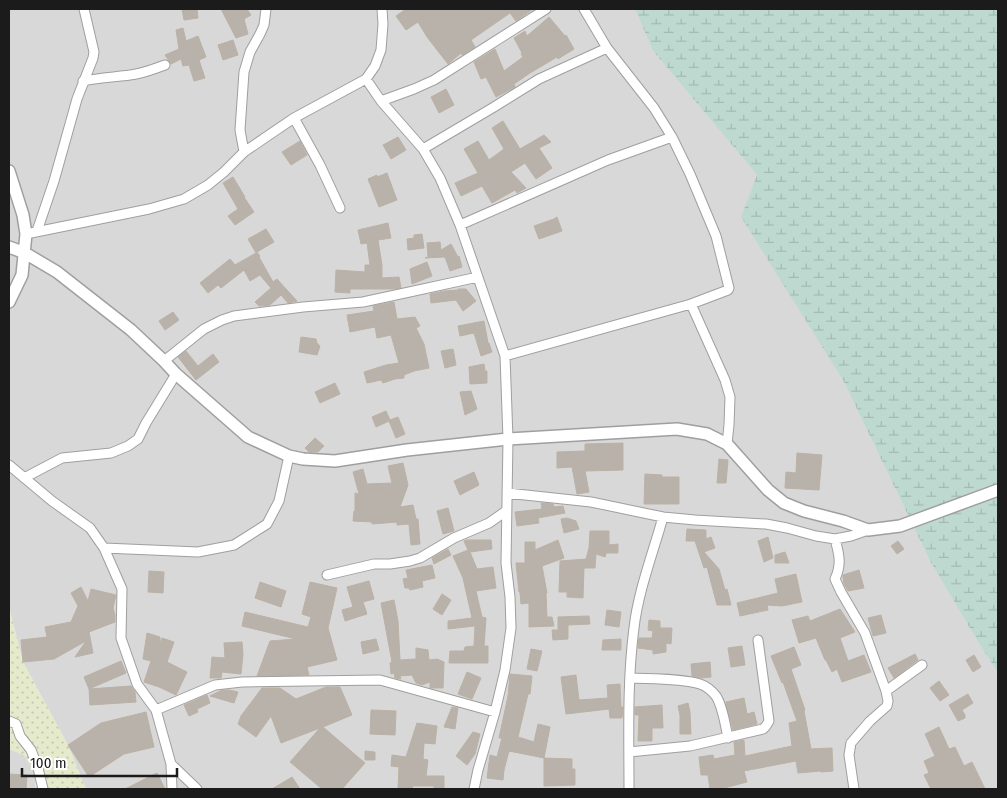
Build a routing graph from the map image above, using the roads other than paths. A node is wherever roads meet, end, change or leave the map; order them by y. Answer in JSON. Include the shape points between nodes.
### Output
{"nodes":[{"id":1,"x":84,"y":9,"type":"edge"},
{"id":2,"x":266,"y":9,"type":"edge"},
{"id":3,"x":382,"y":9,"type":"edge"},
{"id":4,"x":546,"y":9,"type":"edge"},
{"id":5,"x":584,"y":9,"type":"edge"},
{"id":6,"x":607,"y":48,"type":"junction"},
{"id":7,"x":165,"y":65,"type":"dead end"},
{"id":8,"x":366,"y":79,"type":"junction"},
{"id":9,"x":83,"y":81,"type":"junction"},
{"id":10,"x":381,"y":101,"type":"junction"},
{"id":11,"x":294,"y":118,"type":"junction"},
{"id":12,"x":672,"y":138,"type":"junction"},
{"id":13,"x":423,"y":149,"type":"junction"},
{"id":14,"x":244,"y":152,"type":"junction"},
{"id":15,"x":9,"y":171,"type":"edge"},
{"id":16,"x":340,"y":208,"type":"dead end"},
{"id":17,"x":460,"y":225,"type":"junction"},
{"id":18,"x":31,"y":232,"type":"junction"},
{"id":19,"x":9,"y":247,"type":"edge"},
{"id":20,"x":25,"y":253,"type":"junction"},
{"id":21,"x":478,"y":277,"type":"junction"},
{"id":22,"x":9,"y":302,"type":"edge"},
{"id":23,"x":691,"y":304,"type":"junction"},
{"id":24,"x":505,"y":356,"type":"junction"},
{"id":25,"x":164,"y":361,"type":"junction"},
{"id":26,"x":176,"y":374,"type":"junction"},
{"id":27,"x":508,"y":439,"type":"junction"},
{"id":28,"x":727,"y":444,"type":"junction"},
{"id":29,"x":289,"y":456,"type":"junction"},
{"id":30,"x":9,"y":465,"type":"edge"},
{"id":31,"x":24,"y":478,"type":"junction"},
{"id":32,"x":998,"y":490,"type":"edge"},
{"id":33,"x":507,"y":493,"type":"junction"},
{"id":34,"x":506,"y":511,"type":"junction"},
{"id":35,"x":663,"y":517,"type":"junction"},
{"id":36,"x":868,"y":530,"type":"junction"},
{"id":37,"x":835,"y":539,"type":"junction"},
{"id":38,"x":104,"y":548,"type":"junction"},
{"id":39,"x":327,"y":575,"type":"dead end"},
{"id":40,"x":758,"y":640,"type":"dead end"},
{"id":41,"x":922,"y":665,"type":"dead end"},
{"id":42,"x":630,"y":678,"type":"junction"},
{"id":43,"x":886,"y":691,"type":"junction"},
{"id":44,"x":156,"y":710,"type":"junction"},
{"id":45,"x":495,"y":712,"type":"junction"},
{"id":46,"x":9,"y":721,"type":"edge"},
{"id":47,"x":728,"y":738,"type":"junction"},
{"id":48,"x":629,"y":752,"type":"junction"},
{"id":49,"x":171,"y":764,"type":"junction"},
{"id":50,"x":43,"y":789,"type":"edge"},
{"id":51,"x":172,"y":789,"type":"edge"},
{"id":52,"x":196,"y":789,"type":"edge"},
{"id":53,"x":474,"y":789,"type":"edge"},
{"id":54,"x":629,"y":789,"type":"edge"},
{"id":55,"x":854,"y":789,"type":"edge"}],
"edges":[{"from":1,"to":9,"type":"street","via":[[94,52]]},
{"from":2,"to":14,"type":"street","via":[[264,25],[244,72],[240,130]]},
{"from":3,"to":8,"type":"street","via":[[381,50]]},
{"from":4,"to":10,"type":"street","via":[[434,80]]},
{"from":5,"to":6,"type":"street"},
{"from":6,"to":12,"type":"street","via":[[654,108]]},
{"from":6,"to":13,"type":"street","via":[[539,79]]},
{"from":7,"to":9,"type":"street","via":[[136,74]]},
{"from":8,"to":10,"type":"street"},
{"from":8,"to":11,"type":"street"},
{"from":9,"to":18,"type":"street","via":[[54,181]]},
{"from":10,"to":13,"type":"street"},
{"from":11,"to":14,"type":"street"},
{"from":11,"to":16,"type":"street"},
{"from":12,"to":17,"type":"street","via":[[608,160]]},
{"from":12,"to":23,"type":"street","via":[[716,236],[729,284],[728,290]]},
{"from":13,"to":17,"type":"street","via":[[440,178]]},
{"from":14,"to":18,"type":"street","via":[[208,185],[184,199]]},
{"from":15,"to":18,"type":"street"},
{"from":17,"to":21,"type":"street"},
{"from":18,"to":20,"type":"street"},
{"from":19,"to":20,"type":"street"},
{"from":20,"to":22,"type":"street","via":[[22,275]]},
{"from":20,"to":25,"type":"street","via":[[57,272],[124,324]]},
{"from":21,"to":24,"type":"street"},
{"from":21,"to":25,"type":"street","via":[[362,302],[234,316],[204,329]]},
{"from":23,"to":24,"type":"street"},
{"from":23,"to":28,"type":"street","via":[[726,380],[730,397]]},
{"from":24,"to":27,"type":"street"},
{"from":25,"to":26,"type":"street"},
{"from":26,"to":29,"type":"street","via":[[248,437]]},
{"from":26,"to":31,"type":"street","via":[[138,439],[128,446],[111,453],[62,458]]},
{"from":27,"to":28,"type":"street","via":[[677,429],[707,434]]},
{"from":27,"to":29,"type":"street","via":[[335,461]]},
{"from":27,"to":33,"type":"street"},
{"from":28,"to":36,"type":"street","via":[[784,503]]},
{"from":29,"to":38,"type":"street","via":[[280,501],[267,524],[234,545],[198,552]]},
{"from":30,"to":31,"type":"street"},
{"from":31,"to":38,"type":"street","via":[[90,528]]},
{"from":32,"to":36,"type":"street","via":[[900,526]]},
{"from":33,"to":34,"type":"street"},
{"from":33,"to":35,"type":"street","via":[[591,502]]},
{"from":34,"to":39,"type":"street","via":[[420,558]]},
{"from":34,"to":45,"type":"street","via":[[511,628]]},
{"from":35,"to":37,"type":"street","via":[[766,524]]},
{"from":35,"to":42,"type":"street","via":[[638,600]]},
{"from":36,"to":37,"type":"street"},
{"from":37,"to":43,"type":"street","via":[[840,562],[835,579],[865,633]]},
{"from":38,"to":44,"type":"street","via":[[122,590],[121,638],[137,684]]},
{"from":40,"to":47,"type":"street","via":[[769,721],[763,728]]},
{"from":41,"to":43,"type":"street"},
{"from":42,"to":47,"type":"street","via":[[701,684],[716,696]]},
{"from":42,"to":48,"type":"street"},
{"from":43,"to":55,"type":"street","via":[[887,706],[851,743],[848,755]]},
{"from":44,"to":45,"type":"street","via":[[215,685],[380,680]]},
{"from":44,"to":49,"type":"street"},
{"from":45,"to":53,"type":"street"},
{"from":46,"to":50,"type":"street","via":[[16,724],[20,736],[31,750]]},
{"from":47,"to":48,"type":"street","via":[[690,746]]},
{"from":48,"to":54,"type":"street"},
{"from":49,"to":51,"type":"street"},
{"from":49,"to":52,"type":"street"}]}
